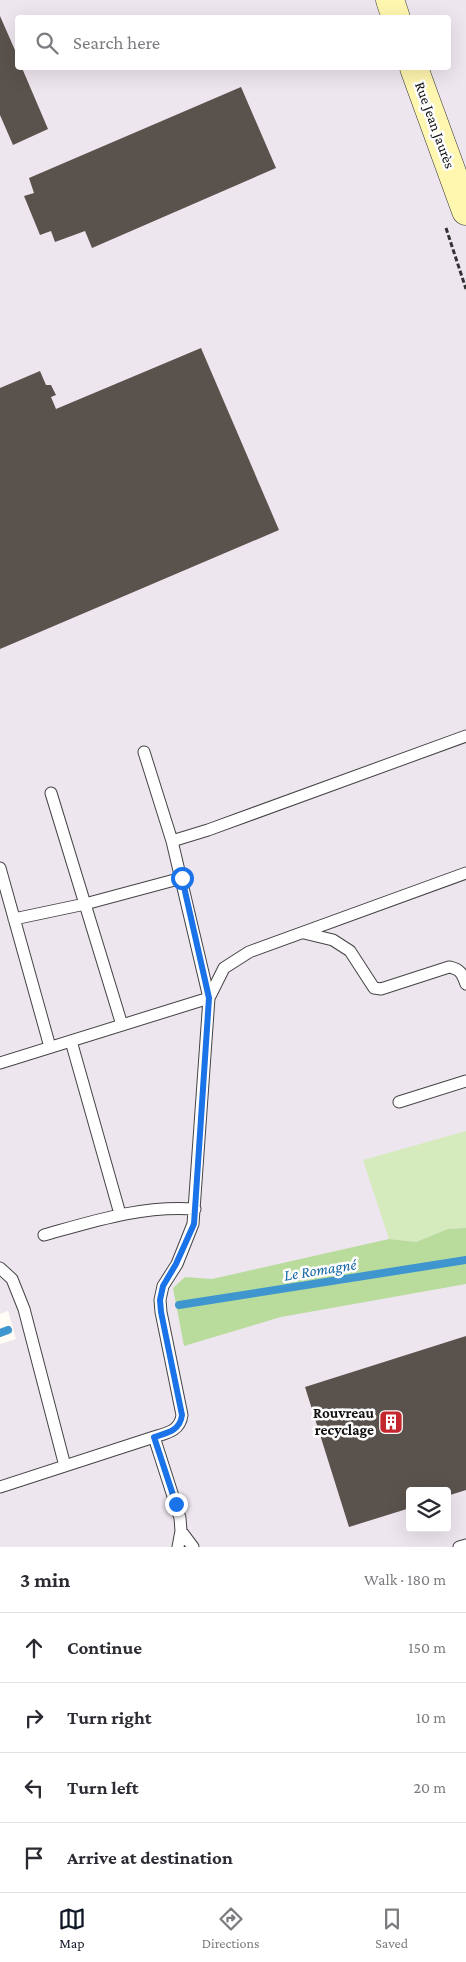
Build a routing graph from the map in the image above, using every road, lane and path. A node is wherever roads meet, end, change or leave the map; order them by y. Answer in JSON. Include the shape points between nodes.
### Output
{"nodes":[{"id":1,"x":390,"y":0,"type":"edge"},
{"id":2,"x":395,"y":15,"type":"edge"},
{"id":3,"x":415,"y":70,"type":"edge"},
{"id":4,"x":466,"y":211,"type":"edge"},
{"id":5,"x":466,"y":736,"type":"edge"},
{"id":6,"x":144,"y":752,"type":"dead end"},
{"id":7,"x":51,"y":793,"type":"dead end"},
{"id":8,"x":172,"y":840,"type":"junction"},
{"id":9,"x":0,"y":868,"type":"edge"},
{"id":10,"x":466,"y":873,"type":"edge"},
{"id":11,"x":182,"y":878,"type":"junction"},
{"id":12,"x":85,"y":904,"type":"junction"},
{"id":13,"x":14,"y":919,"type":"junction"},
{"id":14,"x":304,"y":933,"type":"junction"},
{"id":15,"x":466,"y":984,"type":"edge"},
{"id":16,"x":209,"y":998,"type":"junction"},
{"id":17,"x":122,"y":1025,"type":"junction"},
{"id":18,"x":71,"y":1041,"type":"junction"},
{"id":19,"x":50,"y":1047,"type":"junction"},
{"id":20,"x":0,"y":1063,"type":"edge"},
{"id":21,"x":466,"y":1081,"type":"edge"},
{"id":22,"x":398,"y":1102,"type":"dead end"},
{"id":23,"x":196,"y":1209,"type":"junction"},
{"id":24,"x":120,"y":1214,"type":"junction"},
{"id":25,"x":44,"y":1235,"type":"dead end"},
{"id":26,"x":0,"y":1268,"type":"edge"},
{"id":27,"x":154,"y":1437,"type":"junction"},
{"id":28,"x":65,"y":1466,"type":"junction"},
{"id":29,"x":0,"y":1487,"type":"edge"},
{"id":30,"x":181,"y":1531,"type":"junction"},
{"id":31,"x":466,"y":1545,"type":"edge"},
{"id":32,"x":178,"y":1547,"type":"edge"},
{"id":33,"x":192,"y":1547,"type":"edge"},
{"id":34,"x":459,"y":1547,"type":"edge"}],
"edges":[{"from":1,"to":2,"type":"street"},
{"from":3,"to":4,"type":"street","name":"Rue Jean Jaurès"},
{"from":5,"to":8,"type":"lane","via":[[208,830]]},
{"from":6,"to":8,"type":"lane"},
{"from":7,"to":12,"type":"lane"},
{"from":8,"to":11,"type":"lane"},
{"from":9,"to":13,"type":"lane"},
{"from":10,"to":14,"type":"lane"},
{"from":11,"to":12,"type":"lane"},
{"from":11,"to":16,"type":"lane"},
{"from":12,"to":13,"type":"lane"},
{"from":12,"to":17,"type":"lane"},
{"from":13,"to":19,"type":"lane"},
{"from":14,"to":15,"type":"lane","via":[[333,940],[350,951],[374,988],[381,989],[449,967],[457,968]]},
{"from":14,"to":16,"type":"lane","via":[[249,952],[224,968]]},
{"from":16,"to":17,"type":"lane"},
{"from":16,"to":23,"type":"lane"},
{"from":17,"to":18,"type":"lane"},
{"from":18,"to":19,"type":"lane"},
{"from":18,"to":24,"type":"lane"},
{"from":19,"to":20,"type":"lane"},
{"from":21,"to":22,"type":"lane"},
{"from":23,"to":24,"type":"lane","via":[[171,1207]]},
{"from":23,"to":27,"type":"lane","via":[[194,1224],[163,1286],[160,1300],[181,1423],[175,1430]]},
{"from":24,"to":25,"type":"lane"},
{"from":26,"to":28,"type":"lane","via":[[12,1279],[24,1309]]},
{"from":27,"to":28,"type":"lane"},
{"from":27,"to":30,"type":"lane","via":[[176,1504]]},
{"from":28,"to":29,"type":"lane"},
{"from":30,"to":32,"type":"lane"},
{"from":30,"to":33,"type":"lane"},
{"from":31,"to":34,"type":"lane"}]}
